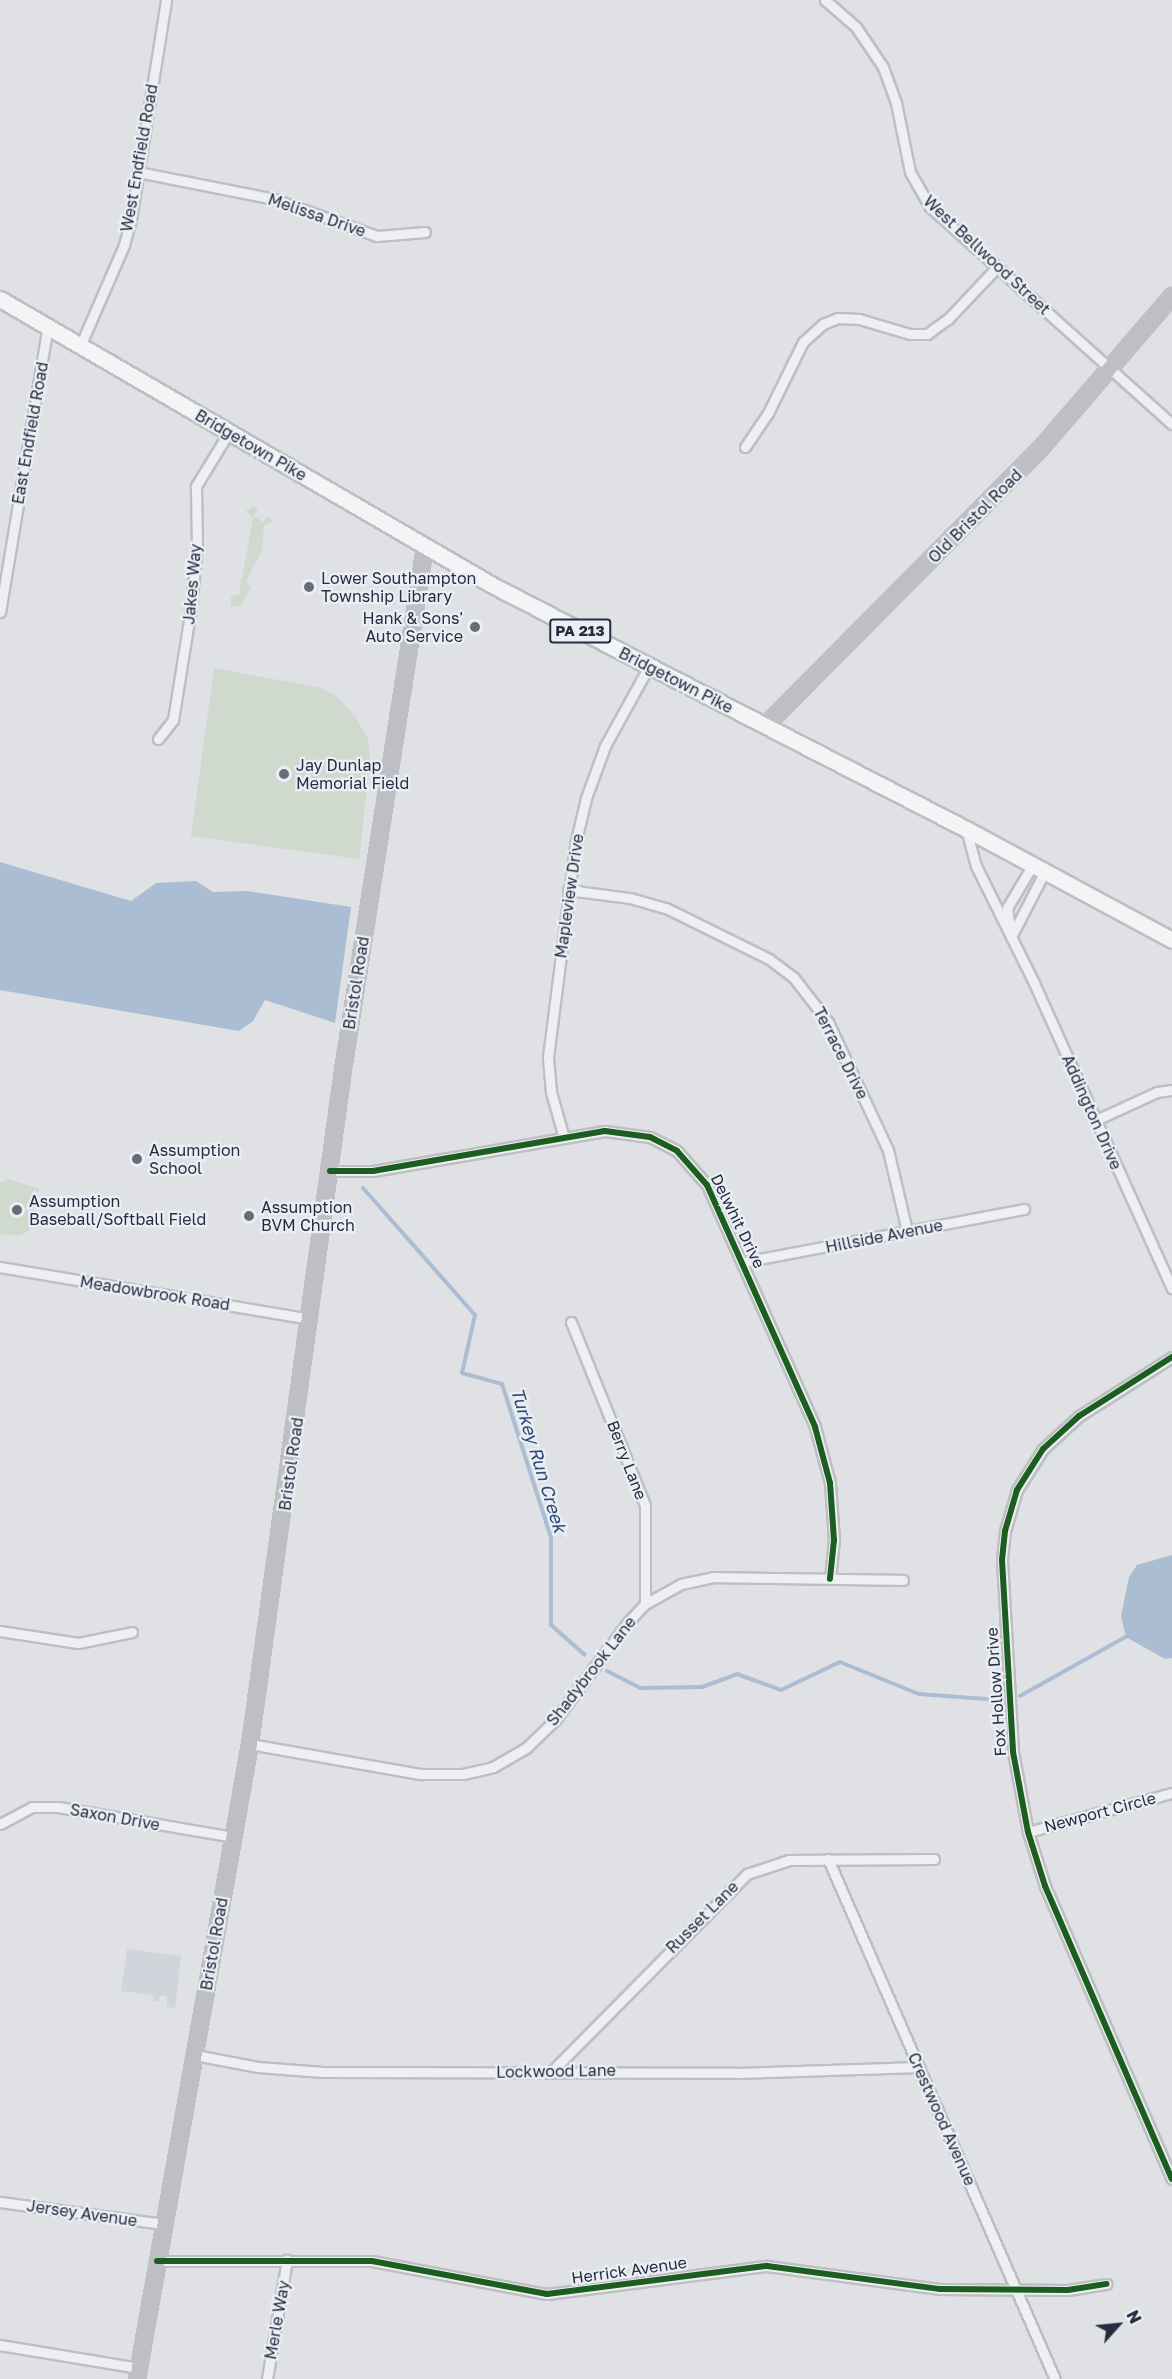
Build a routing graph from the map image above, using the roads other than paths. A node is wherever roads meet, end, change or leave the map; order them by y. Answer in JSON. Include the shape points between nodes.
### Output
{"nodes":[{"id":1,"x":166,"y":0,"type":"edge"},
{"id":2,"x":825,"y":0,"type":"edge"},
{"id":3,"x":138,"y":172,"type":"junction"},
{"id":4,"x":425,"y":232,"type":"dead end"},
{"id":5,"x":997,"y":267,"type":"junction"},
{"id":6,"x":1172,"y":296,"type":"edge"},
{"id":7,"x":0,"y":298,"type":"edge"},
{"id":8,"x":48,"y":326,"type":"junction"},
{"id":9,"x":81,"y":344,"type":"junction"},
{"id":10,"x":1112,"y":369,"type":"junction"},
{"id":11,"x":1172,"y":424,"type":"edge"},
{"id":12,"x":229,"y":432,"type":"junction"},
{"id":13,"x":745,"y":447,"type":"dead end"},
{"id":14,"x":425,"y":547,"type":"junction"},
{"id":15,"x":0,"y":612,"type":"edge"},
{"id":16,"x":649,"y":666,"type":"junction"},
{"id":17,"x":766,"y":725,"type":"junction"},
{"id":18,"x":158,"y":739,"type":"dead end"},
{"id":19,"x":966,"y":829,"type":"junction"},
{"id":20,"x":1038,"y":869,"type":"junction"},
{"id":21,"x":568,"y":890,"type":"junction"},
{"id":22,"x":1011,"y":937,"type":"junction"},
{"id":23,"x":1172,"y":940,"type":"edge"},
{"id":24,"x":1172,"y":1090,"type":"edge"},
{"id":25,"x":1096,"y":1120,"type":"junction"},
{"id":26,"x":564,"y":1137,"type":"junction"},
{"id":27,"x":330,"y":1171,"type":"junction"},
{"id":28,"x":1024,"y":1209,"type":"dead end"},
{"id":29,"x":907,"y":1231,"type":"junction"},
{"id":30,"x":743,"y":1262,"type":"junction"},
{"id":31,"x":0,"y":1267,"type":"edge"},
{"id":32,"x":1172,"y":1288,"type":"edge"},
{"id":33,"x":311,"y":1318,"type":"junction"},
{"id":34,"x":571,"y":1322,"type":"dead end"},
{"id":35,"x":1172,"y":1357,"type":"edge"},
{"id":36,"x":830,"y":1579,"type":"junction"},
{"id":37,"x":903,"y":1580,"type":"dead end"},
{"id":38,"x":645,"y":1604,"type":"junction"},
{"id":39,"x":0,"y":1631,"type":"edge"},
{"id":40,"x":132,"y":1632,"type":"dead end"},
{"id":41,"x":250,"y":1744,"type":"junction"},
{"id":42,"x":1172,"y":1793,"type":"edge"},
{"id":43,"x":0,"y":1824,"type":"edge"},
{"id":44,"x":1028,"y":1832,"type":"junction"},
{"id":45,"x":234,"y":1837,"type":"junction"},
{"id":46,"x":828,"y":1859,"type":"junction"},
{"id":47,"x":934,"y":1859,"type":"dead end"},
{"id":48,"x":195,"y":2055,"type":"junction"},
{"id":49,"x":919,"y":2067,"type":"junction"},
{"id":50,"x":551,"y":2072,"type":"junction"},
{"id":51,"x":1172,"y":2179,"type":"edge"},
{"id":52,"x":0,"y":2202,"type":"edge"},
{"id":53,"x":163,"y":2224,"type":"junction"},
{"id":54,"x":287,"y":2260,"type":"junction"},
{"id":55,"x":157,"y":2261,"type":"junction"},
{"id":56,"x":1107,"y":2284,"type":"dead end"},
{"id":57,"x":1017,"y":2290,"type":"junction"},
{"id":58,"x":0,"y":2345,"type":"edge"},
{"id":59,"x":138,"y":2373,"type":"edge"},
{"id":60,"x":267,"y":2379,"type":"edge"},
{"id":61,"x":1055,"y":2379,"type":"edge"}],
"edges":[{"from":1,"to":3,"type":"street","name":"West Endfield Road"},
{"from":2,"to":5,"type":"street","name":"West Bellwood Street","via":[[856,27],[883,67],[896,103],[910,172],[922,197]]},
{"from":3,"to":4,"type":"street","name":"Melissa Drive","via":[[274,199],[377,236]]},
{"from":3,"to":9,"type":"street","name":"West Endfield Road","via":[[124,245]]},
{"from":5,"to":10,"type":"street","name":"West Bellwood Street"},
{"from":5,"to":13,"type":"street","via":[[948,319],[927,334],[910,334],[859,319],[838,318],[823,324],[803,342],[768,413]]},
{"from":6,"to":10,"type":"main road","name":"Old Bristol Road"},
{"from":7,"to":8,"type":"main road","name":"Bridgetown Pike","number":"PA 213"},
{"from":8,"to":9,"type":"main road","name":"Bridgetown Pike","number":"PA 213"},
{"from":8,"to":15,"type":"street","name":"East Endfield Road"},
{"from":9,"to":12,"type":"main road","name":"Bridgetown Pike","number":"PA 213"},
{"from":10,"to":11,"type":"street","name":"West Bellwood Street"},
{"from":10,"to":17,"type":"main road","name":"Old Bristol Road","via":[[980,512]]},
{"from":12,"to":14,"type":"main road","name":"Bridgetown Pike","number":"PA 213"},
{"from":12,"to":18,"type":"street","name":"Jakes Way","via":[[196,486],[197,546],[191,607],[173,720]]},
{"from":14,"to":16,"type":"main road","name":"Bridgetown Pike","number":"PA 213"},
{"from":14,"to":27,"type":"main road","name":"Bristol Road","via":[[406,650]]},
{"from":16,"to":17,"type":"main road","name":"Bridgetown Pike","number":"PA 213"},
{"from":16,"to":21,"type":"street","name":"Mapleview Drive","via":[[610,736],[586,798]]},
{"from":17,"to":19,"type":"main road","name":"Bridgetown Pike","number":"PA 213"},
{"from":19,"to":20,"type":"main road","name":"Bridgetown Pike","number":"PA 213"},
{"from":19,"to":22,"type":"street","name":"Addington Drive","via":[[976,866]]},
{"from":20,"to":22,"type":"street"},
{"from":20,"to":22,"type":"street","name":"Addington Drive","via":[[1007,908]]},
{"from":20,"to":23,"type":"main road","name":"Bridgetown Pike","number":"PA 213"},
{"from":21,"to":26,"type":"street","name":"Mapleview Drive","via":[[548,1056],[551,1092]]},
{"from":21,"to":29,"type":"street","name":"Terrace Drive","via":[[630,898],[666,908],[769,959],[794,978],[828,1022],[888,1150]]},
{"from":22,"to":25,"type":"street","name":"Addington Drive"},
{"from":24,"to":25,"type":"street","via":[[1157,1092]]},
{"from":25,"to":32,"type":"street","name":"Addington Drive"},
{"from":26,"to":27,"type":"street","name":"Delwhit Drive","via":[[373,1171]]},
{"from":26,"to":30,"type":"street","name":"Delwhit Drive","via":[[628,1132],[650,1137],[677,1151],[707,1185]]},
{"from":27,"to":33,"type":"main road","name":"Bristol Road"},
{"from":28,"to":29,"type":"street","name":"Hillside Avenue"},
{"from":29,"to":30,"type":"street","name":"Hillside Avenue"},
{"from":30,"to":36,"type":"street","name":"Delwhit Drive","via":[[815,1427],[826,1464],[834,1521]]},
{"from":31,"to":33,"type":"street","name":"Meadowbrook Road"},
{"from":33,"to":41,"type":"main road","name":"Bristol Road"},
{"from":34,"to":38,"type":"street","name":"Berry Lane","via":[[645,1505]]},
{"from":35,"to":44,"type":"street","name":"Fox Hollow Drive","via":[[1079,1416],[1051,1440],[1029,1468],[1009,1513],[1003,1545],[1003,1589],[1013,1752]]},
{"from":36,"to":37,"type":"street","name":"Shadybrook Lane"},
{"from":36,"to":38,"type":"street","name":"Shadybrook Lane","via":[[713,1577],[681,1584]]},
{"from":38,"to":41,"type":"street","name":"Shadybrook Lane","via":[[555,1720],[527,1747],[493,1767],[463,1774],[421,1774]]},
{"from":39,"to":40,"type":"street","via":[[78,1643]]},
{"from":41,"to":45,"type":"main road","name":"Bristol Road"},
{"from":42,"to":44,"type":"street","name":"Newport Circle"},
{"from":43,"to":45,"type":"street","name":"Saxon Drive","via":[[32,1807],[58,1807]]},
{"from":44,"to":51,"type":"street","name":"Fox Hollow Drive","via":[[1045,1886]]},
{"from":45,"to":48,"type":"main road","name":"Bristol Road"},
{"from":46,"to":47,"type":"street","name":"Russet Lane"},
{"from":46,"to":49,"type":"street","name":"Crestwood Avenue"},
{"from":46,"to":50,"type":"street","name":"Russet Lane","via":[[774,1862],[735,1882]]},
{"from":48,"to":50,"type":"street","name":"Lockwood Lane","via":[[291,2071]]},
{"from":48,"to":53,"type":"main road","name":"Bristol Road"},
{"from":49,"to":50,"type":"street","name":"Lockwood Lane","via":[[737,2073]]},
{"from":49,"to":57,"type":"street","name":"Crestwood Avenue"},
{"from":52,"to":53,"type":"street","name":"Jersey Avenue"},
{"from":53,"to":55,"type":"main road","name":"Bristol Road"},
{"from":54,"to":55,"type":"street","name":"Herrick Avenue"},
{"from":54,"to":57,"type":"street","name":"Herrick Avenue","via":[[390,2262],[547,2294],[767,2266],[900,2287]]},
{"from":54,"to":60,"type":"street","name":"Merle Way"},
{"from":55,"to":59,"type":"main road","name":"Bristol Road"},
{"from":56,"to":57,"type":"street","name":"Herrick Avenue","via":[[1068,2290]]},
{"from":57,"to":61,"type":"street","name":"Crestwood Avenue"},
{"from":58,"to":59,"type":"street"}]}
